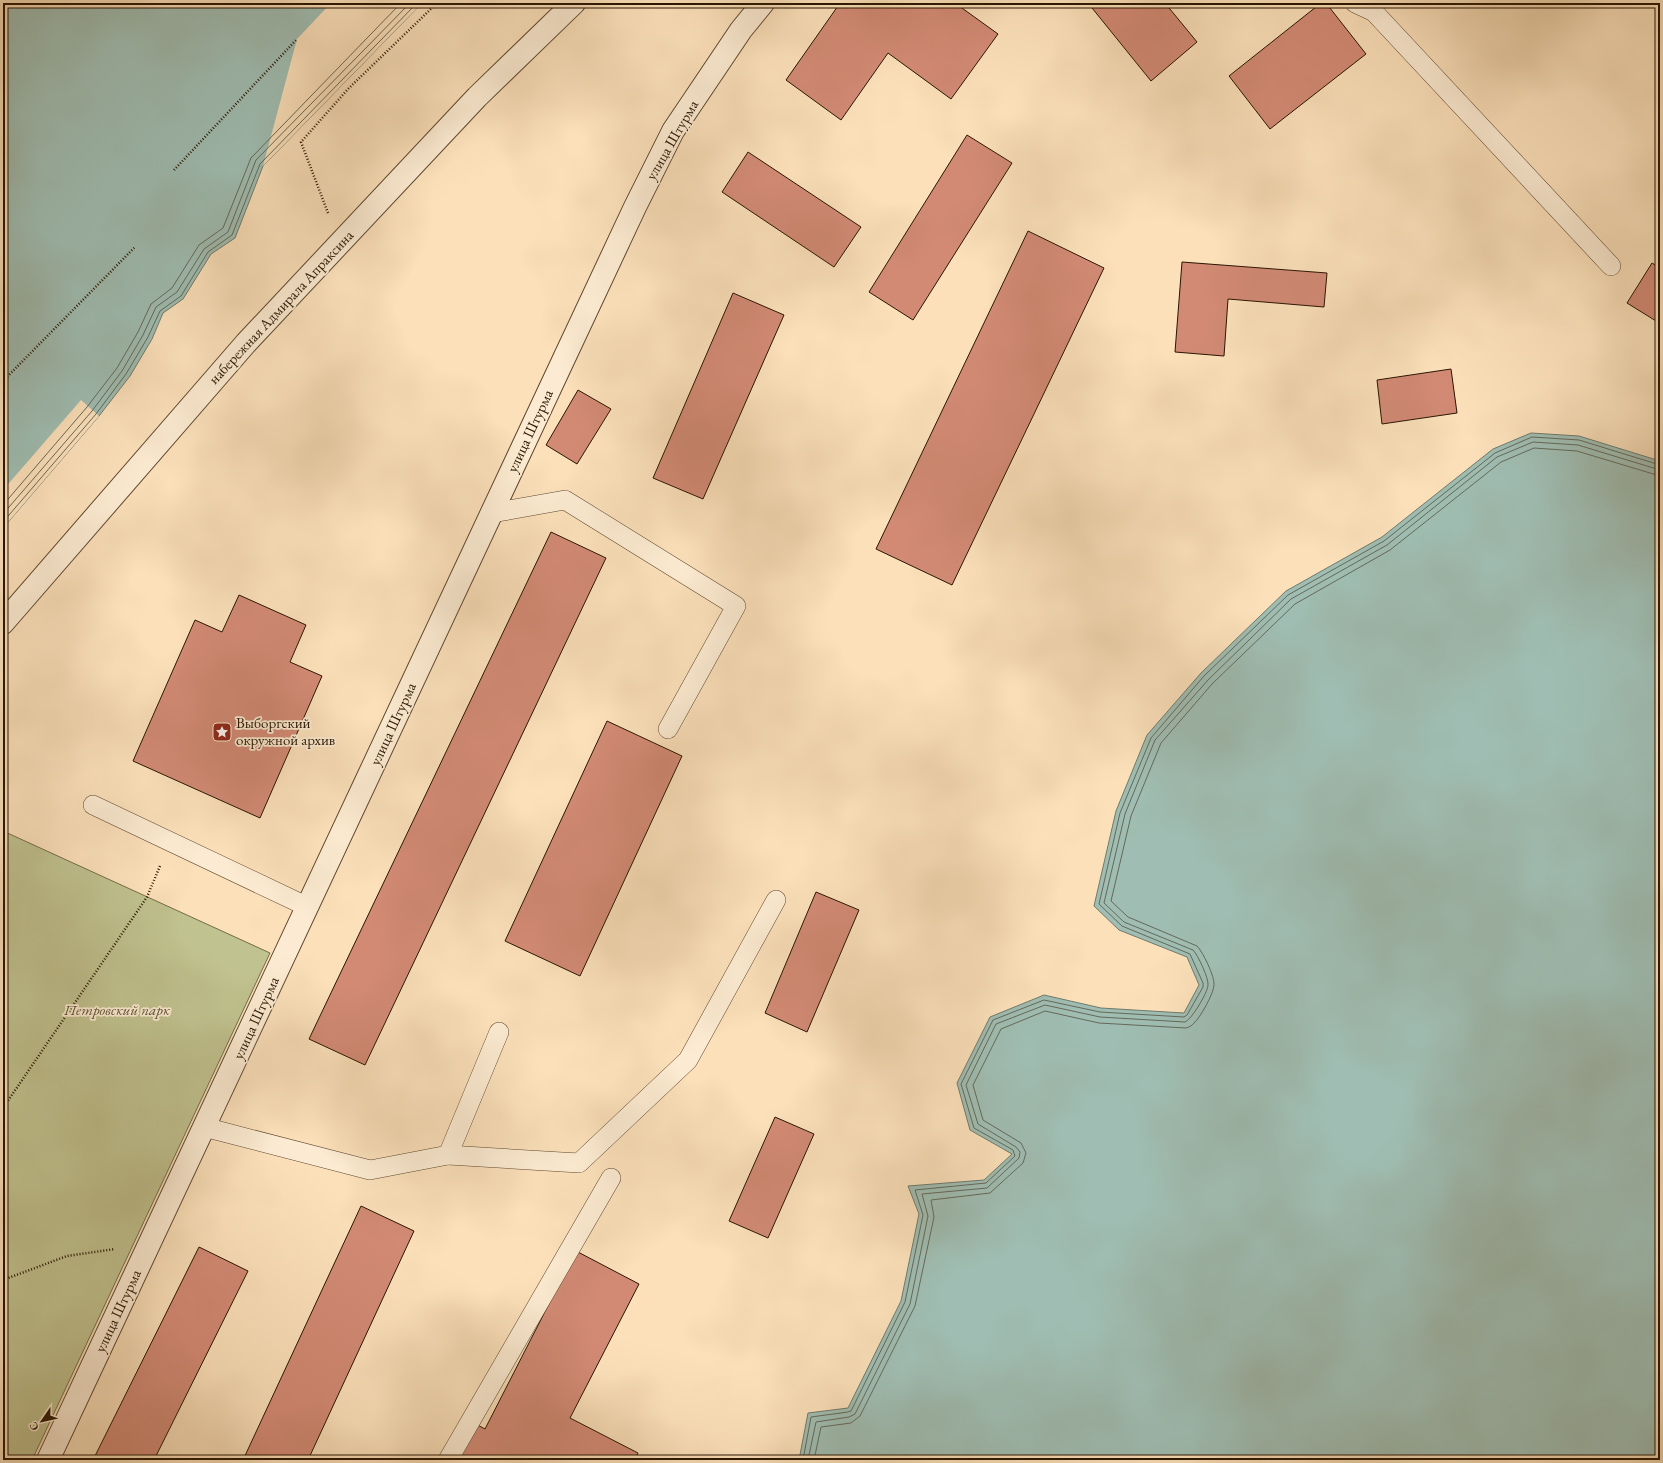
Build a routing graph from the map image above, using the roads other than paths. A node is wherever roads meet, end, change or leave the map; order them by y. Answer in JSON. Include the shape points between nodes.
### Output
{"nodes":[{"id":1,"x":574,"y":3,"type":"edge"},
{"id":2,"x":763,"y":3,"type":"edge"},
{"id":3,"x":1355,"y":3,"type":"edge"},
{"id":4,"x":1611,"y":266,"type":"dead end"},
{"id":5,"x":492,"y":513,"type":"junction"},
{"id":6,"x":3,"y":623,"type":"edge"},
{"id":7,"x":668,"y":729,"type":"dead end"},
{"id":8,"x":93,"y":805,"type":"dead end"},
{"id":9,"x":776,"y":900,"type":"dead end"},
{"id":10,"x":308,"y":907,"type":"junction"},
{"id":11,"x":499,"y":1032,"type":"dead end"},
{"id":12,"x":204,"y":1127,"type":"junction"},
{"id":13,"x":448,"y":1155,"type":"junction"},
{"id":14,"x":611,"y":1178,"type":"dead end"},
{"id":15,"x":48,"y":1460,"type":"edge"},
{"id":16,"x":448,"y":1460,"type":"edge"}],
"edges":[{"from":1,"to":6,"type":"street","name":"набережная Адмирала Апраксина","via":[[477,97],[251,337]]},
{"from":2,"to":5,"type":"street","name":"улица Штурма","via":[[741,30],[674,131],[632,214]]},
{"from":3,"to":4,"type":"lane","via":[[1374,12]]},
{"from":5,"to":7,"type":"lane","via":[[565,500],[736,606]]},
{"from":5,"to":10,"type":"street","name":"улица Штурма"},
{"from":8,"to":10,"type":"lane"},
{"from":9,"to":13,"type":"lane","via":[[688,1060],[579,1163]]},
{"from":10,"to":12,"type":"street","name":"улица Штурма"},
{"from":11,"to":13,"type":"lane"},
{"from":12,"to":13,"type":"lane","via":[[370,1170]]},
{"from":12,"to":15,"type":"street","name":"улица Штурма"},
{"from":14,"to":16,"type":"lane"}]}
